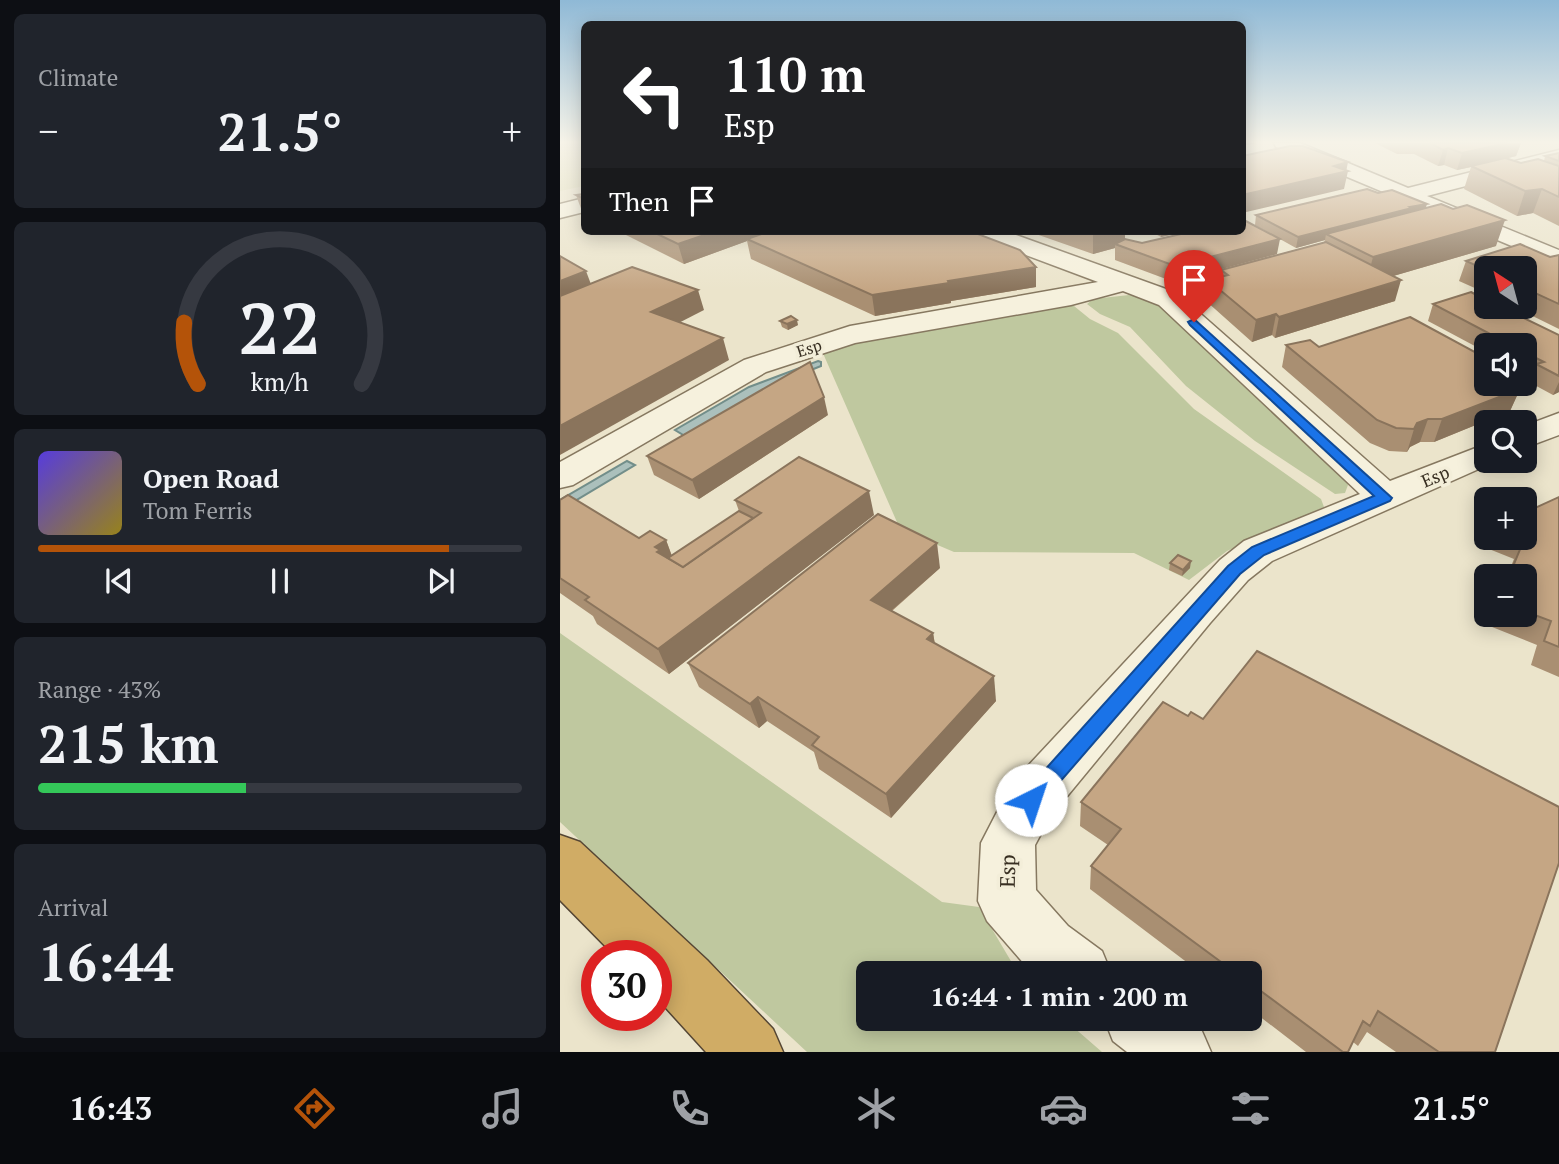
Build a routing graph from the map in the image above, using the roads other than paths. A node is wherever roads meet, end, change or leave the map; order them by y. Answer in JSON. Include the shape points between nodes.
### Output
{"nodes":[{"id":1,"x":1398,"y":192,"type":"edge"},
{"id":2,"x":1416,"y":192,"type":"edge"},
{"id":3,"x":1405,"y":195,"type":"junction"},
{"id":4,"x":994,"y":235,"type":"edge"},
{"id":5,"x":1559,"y":259,"type":"edge"},
{"id":6,"x":1125,"y":283,"type":"junction"},
{"id":7,"x":1559,"y":423,"type":"edge"},
{"id":8,"x":1537,"y":432,"type":"edge"},
{"id":9,"x":1474,"y":459,"type":"edge"},
{"id":10,"x":560,"y":477,"type":"edge"},
{"id":11,"x":1385,"y":498,"type":"junction"},
{"id":12,"x":560,"y":861,"type":"edge"},
{"id":13,"x":1065,"y":961,"type":"edge"},
{"id":14,"x":1152,"y":1031,"type":"edge"},
{"id":15,"x":750,"y":1052,"type":"edge"},
{"id":16,"x":1178,"y":1052,"type":"edge"}],
"edges":[{"from":1,"to":3,"type":"street"},
{"from":2,"to":3,"type":"street"},
{"from":3,"to":5,"type":"street"},
{"from":4,"to":6,"type":"street"},
{"from":6,"to":10,"type":"street","name":"Esp","via":[[1071,298],[850,335],[755,366]]},
{"from":6,"to":11,"type":"street","via":[[1178,307]]},
{"from":7,"to":8,"type":"street"},
{"from":9,"to":11,"type":"street","name":"Esp"},
{"from":11,"to":13,"type":"street","name":"Esp","via":[[1258,551],[1234,570],[1031,800],[1008,844],[1007,901]]},
{"from":12,"to":15,"type":"highway"},
{"from":14,"to":16,"type":"street"}]}
